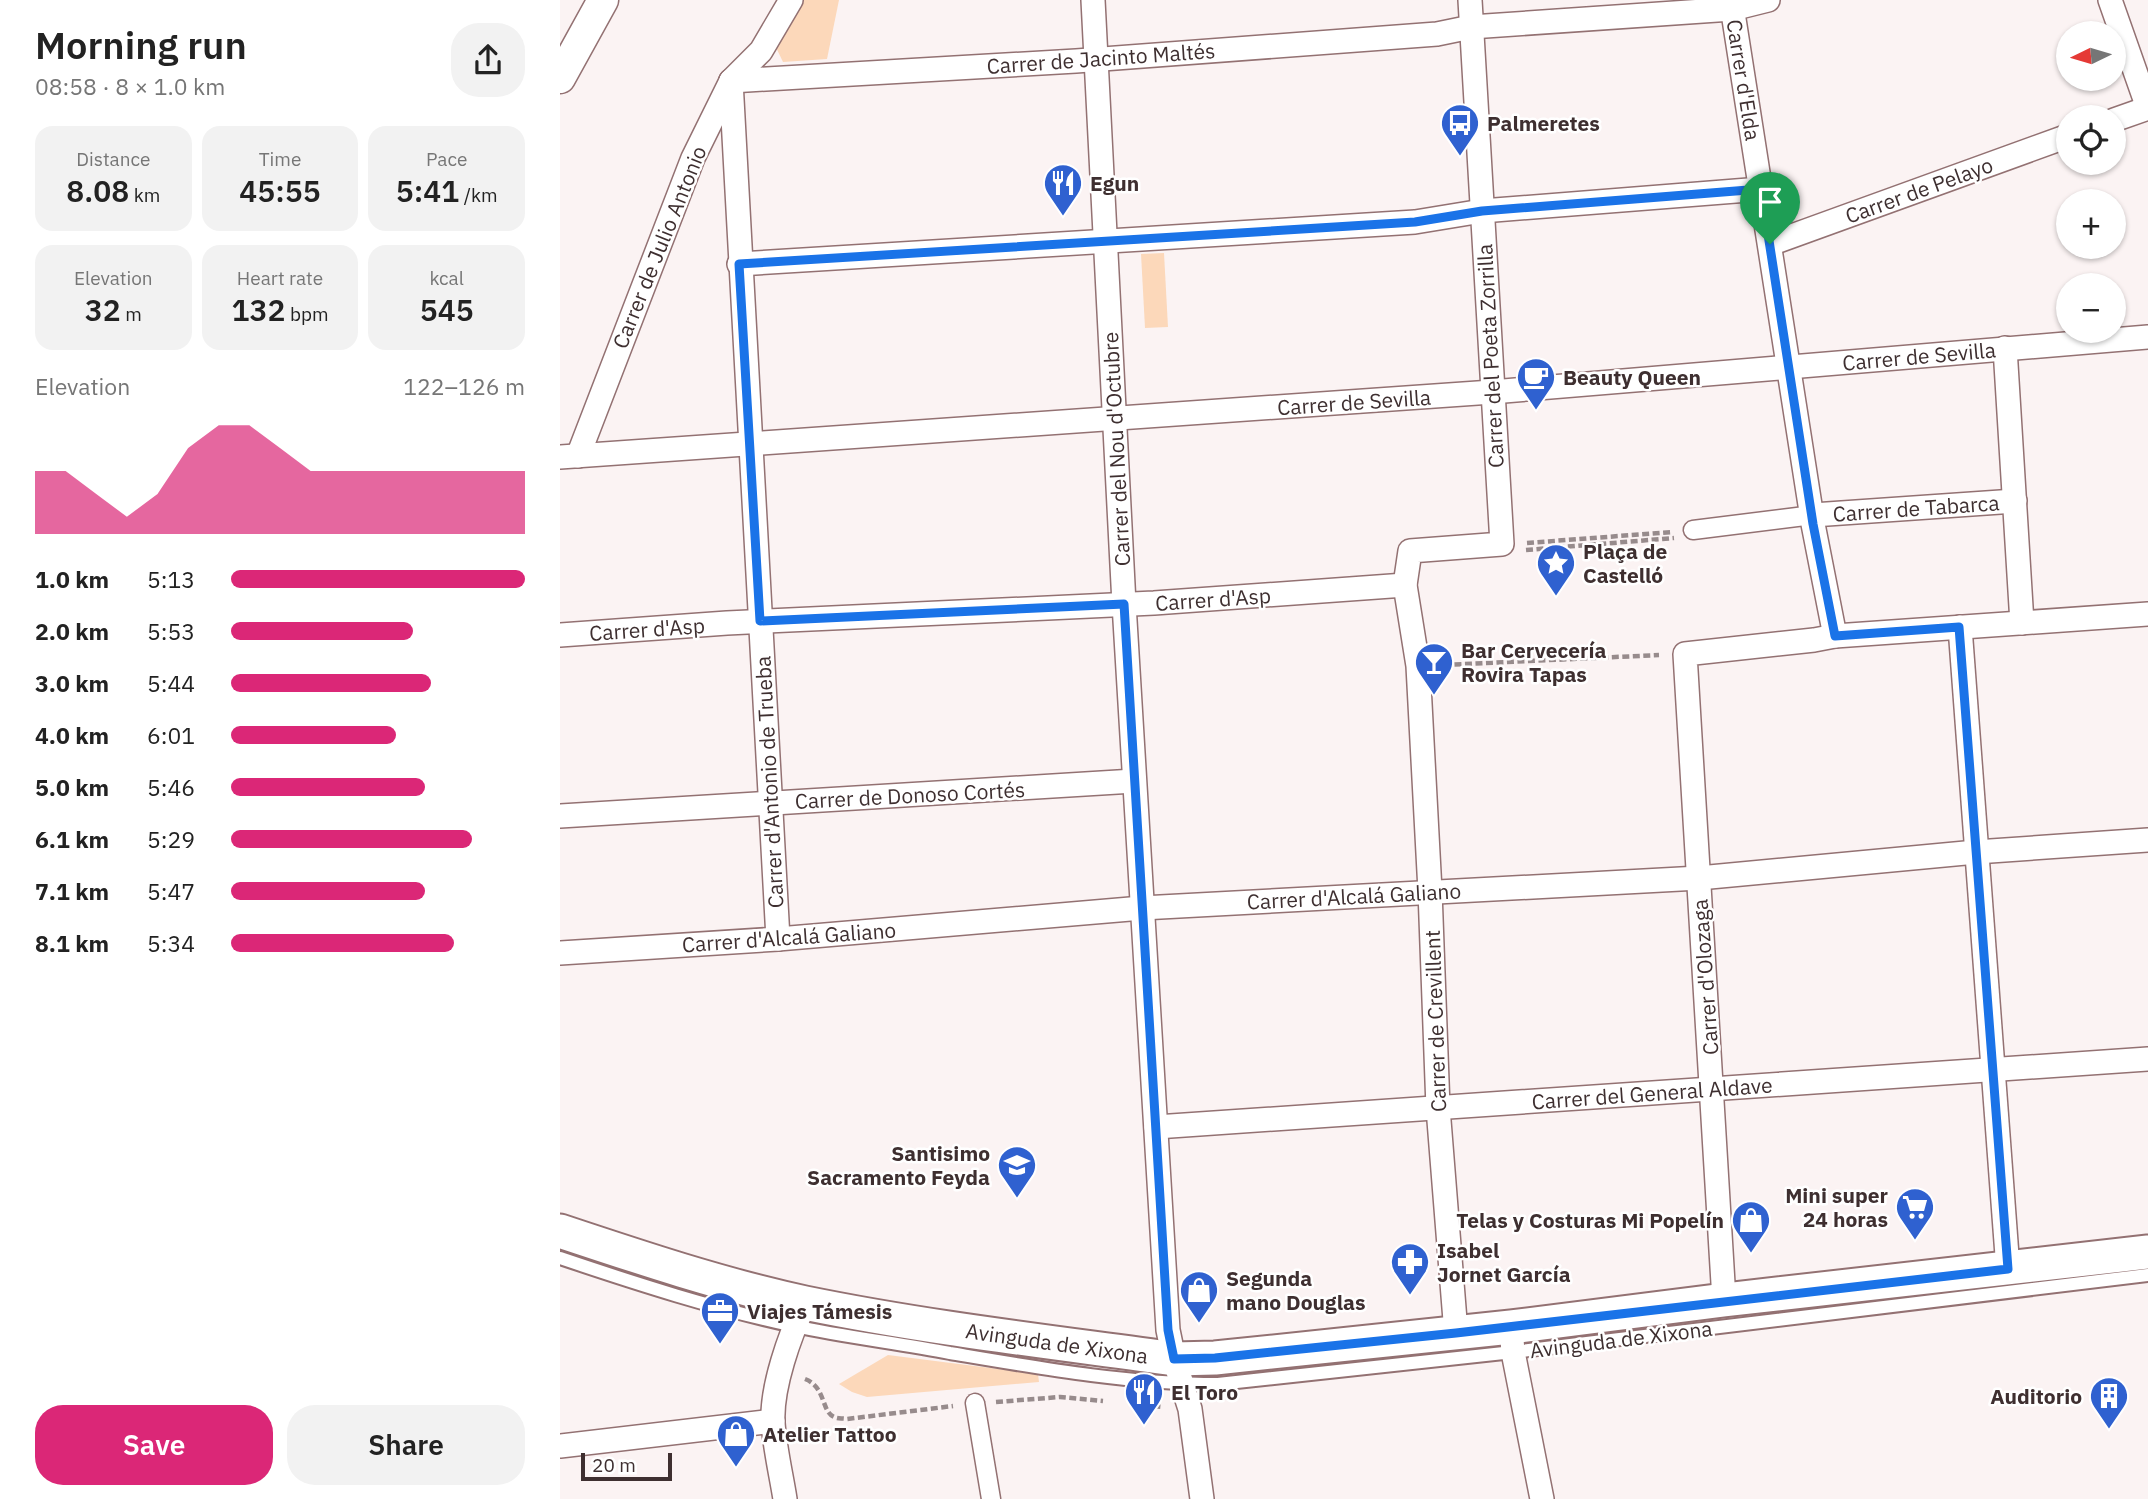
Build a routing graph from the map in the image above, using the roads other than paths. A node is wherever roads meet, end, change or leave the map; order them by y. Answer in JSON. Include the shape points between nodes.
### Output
{"nodes":[{"id":1,"x":603,"y":0,"type":"edge"},
{"id":2,"x":791,"y":0,"type":"edge"},
{"id":3,"x":1093,"y":0,"type":"edge"},
{"id":4,"x":1470,"y":0,"type":"edge"},
{"id":5,"x":1768,"y":0,"type":"edge"},
{"id":6,"x":2110,"y":0,"type":"edge"},
{"id":7,"x":1732,"y":4,"type":"edge"},
{"id":8,"x":1471,"y":27,"type":"junction"},
{"id":9,"x":761,"y":51,"type":"junction"},
{"id":10,"x":1095,"y":60,"type":"junction"},
{"id":11,"x":560,"y":78,"type":"edge"},
{"id":12,"x":777,"y":78,"type":"junction"},
{"id":13,"x":730,"y":81,"type":"junction"},
{"id":14,"x":2148,"y":108,"type":"edge"},
{"id":15,"x":2126,"y":116,"type":"edge"},
{"id":16,"x":2056,"y":140,"type":"edge"},
{"id":17,"x":1761,"y":189,"type":"junction"},
{"id":18,"x":1482,"y":211,"type":"junction"},
{"id":19,"x":1104,"y":241,"type":"junction"},
{"id":20,"x":1770,"y":244,"type":"junction"},
{"id":21,"x":739,"y":264,"type":"junction"},
{"id":22,"x":2148,"y":337,"type":"edge"},
{"id":23,"x":2005,"y":348,"type":"junction"},
{"id":24,"x":1789,"y":367,"type":"junction"},
{"id":25,"x":1492,"y":392,"type":"junction"},
{"id":26,"x":1116,"y":418,"type":"junction"},
{"id":27,"x":750,"y":444,"type":"junction"},
{"id":28,"x":569,"y":456,"type":"edge"},
{"id":29,"x":2015,"y":501,"type":"junction"},
{"id":30,"x":1812,"y":515,"type":"junction"},
{"id":31,"x":1693,"y":530,"type":"road end"},
{"id":32,"x":1405,"y":585,"type":"junction"},
{"id":33,"x":1124,"y":604,"type":"junction"},
{"id":34,"x":2148,"y":614,"type":"edge"},
{"id":35,"x":760,"y":621,"type":"junction"},
{"id":36,"x":2022,"y":623,"type":"junction"},
{"id":37,"x":1959,"y":627,"type":"junction"},
{"id":38,"x":560,"y":635,"type":"edge"},
{"id":39,"x":1835,"y":636,"type":"junction"},
{"id":40,"x":1134,"y":781,"type":"junction"},
{"id":41,"x":769,"y":803,"type":"junction"},
{"id":42,"x":560,"y":816,"type":"edge"},
{"id":43,"x":2148,"y":840,"type":"edge"},
{"id":44,"x":1976,"y":852,"type":"junction"},
{"id":45,"x":1699,"y":878,"type":"junction"},
{"id":46,"x":1430,"y":891,"type":"junction"},
{"id":47,"x":1142,"y":908,"type":"junction"},
{"id":48,"x":778,"y":939,"type":"junction"},
{"id":49,"x":560,"y":953,"type":"edge"},
{"id":50,"x":2148,"y":1059,"type":"edge"},
{"id":51,"x":1992,"y":1070,"type":"junction"},
{"id":52,"x":1712,"y":1089,"type":"junction"},
{"id":53,"x":1438,"y":1108,"type":"junction"},
{"id":54,"x":1156,"y":1127,"type":"junction"},
{"id":55,"x":560,"y":1231,"type":"edge"},
{"id":56,"x":2148,"y":1252,"type":"edge"},
{"id":57,"x":560,"y":1258,"type":"edge"},
{"id":58,"x":2008,"y":1269,"type":"junction"},
{"id":59,"x":2148,"y":1275,"type":"edge"},
{"id":60,"x":1724,"y":1300,"type":"junction"},
{"id":61,"x":800,"y":1314,"type":"junction"},
{"id":62,"x":1456,"y":1333,"type":"junction"},
{"id":63,"x":1512,"y":1340,"type":"junction"},
{"id":64,"x":1178,"y":1372,"type":"junction"},
{"id":65,"x":975,"y":1404,"type":"dead end"},
{"id":66,"x":773,"y":1421,"type":"junction"},
{"id":67,"x":560,"y":1446,"type":"edge"},
{"id":68,"x":785,"y":1499,"type":"edge"},
{"id":69,"x":991,"y":1499,"type":"edge"},
{"id":70,"x":1202,"y":1499,"type":"edge"},
{"id":71,"x":1542,"y":1499,"type":"edge"}],
"edges":[{"from":1,"to":11,"type":"street"},
{"from":2,"to":9,"type":"street","name":"Carrer de Julio Antonio"},
{"from":3,"to":10,"type":"street","name":"Carrer del Nou d'Octubre"},
{"from":4,"to":8,"type":"street","name":"Carrer del Poeta Zorrilla"},
{"from":5,"to":7,"type":"street","name":"Carrer de Jacinto Maltés"},
{"from":6,"to":14,"type":"street"},
{"from":7,"to":8,"type":"street","name":"Carrer de Jacinto Maltés"},
{"from":7,"to":17,"type":"street","name":"Carrer d'Elda"},
{"from":8,"to":10,"type":"street","name":"Carrer de Jacinto Maltés","via":[[1437,34]]},
{"from":8,"to":18,"type":"street","name":"Carrer del Poeta Zorrilla"},
{"from":9,"to":12,"type":"street"},
{"from":9,"to":13,"type":"street","name":"Carrer de Julio Antonio"},
{"from":10,"to":12,"type":"street","name":"Carrer de Jacinto Maltés"},
{"from":10,"to":19,"type":"street","name":"Carrer del Nou d'Octubre"},
{"from":12,"to":13,"type":"street","name":"Carrer de Jacinto Maltés"},
{"from":13,"to":21,"type":"street","name":"Carrer d'Antonio de Trueba"},
{"from":13,"to":28,"type":"street","name":"Carrer de Julio Antonio","via":[[693,158]]},
{"from":14,"to":15,"type":"street"},
{"from":16,"to":20,"type":"street","name":"Carrer de Pelayo"},
{"from":17,"to":18,"type":"street"},
{"from":17,"to":20,"type":"street","name":"Carrer d'Elda"},
{"from":18,"to":19,"type":"street","via":[[1415,222]]},
{"from":18,"to":25,"type":"street","name":"Carrer del Poeta Zorrilla"},
{"from":19,"to":21,"type":"street"},
{"from":19,"to":26,"type":"street","name":"Carrer del Nou d'Octubre"},
{"from":20,"to":24,"type":"street","name":"Carrer d'Elda"},
{"from":21,"to":27,"type":"street","name":"Carrer d'Antonio de Trueba"},
{"from":22,"to":23,"type":"street","name":"Carrer de Sevilla"},
{"from":23,"to":24,"type":"street","name":"Carrer de Sevilla"},
{"from":23,"to":29,"type":"street"},
{"from":24,"to":25,"type":"street","name":"Carrer de Sevilla"},
{"from":24,"to":30,"type":"street","name":"Carrer d'Elda"},
{"from":25,"to":26,"type":"street","name":"Carrer de Sevilla"},
{"from":25,"to":32,"type":"street","name":"Carrer del Poeta Zorrilla","via":[[1502,544],[1410,551]]},
{"from":26,"to":27,"type":"street","name":"Carrer de Sevilla"},
{"from":26,"to":33,"type":"street","name":"Carrer del Nou d'Octubre"},
{"from":27,"to":28,"type":"street","name":"Carrer de Sevilla"},
{"from":27,"to":35,"type":"street","name":"Carrer d'Antonio de Trueba"},
{"from":29,"to":30,"type":"street","name":"Carrer de Tabarca"},
{"from":29,"to":36,"type":"street"},
{"from":30,"to":31,"type":"street","name":"Carrer de Tabarca"},
{"from":30,"to":39,"type":"street","name":"Carrer d'Elda"},
{"from":32,"to":33,"type":"street","name":"Carrer d'Asp"},
{"from":32,"to":46,"type":"street","name":"Carrer de Crevillent","via":[[1418,666]]},
{"from":33,"to":35,"type":"street","name":"Carrer d'Asp"},
{"from":33,"to":40,"type":"street","name":"Carrer del Nou d'Octubre"},
{"from":34,"to":36,"type":"street"},
{"from":35,"to":38,"type":"street","name":"Carrer d'Asp"},
{"from":35,"to":41,"type":"street","name":"Carrer d'Antonio de Trueba"},
{"from":36,"to":37,"type":"street"},
{"from":37,"to":39,"type":"street"},
{"from":37,"to":44,"type":"street"},
{"from":39,"to":45,"type":"street","name":"Carrer d'Olozaga","via":[[1685,654]]},
{"from":40,"to":41,"type":"street","name":"Carrer de Donoso Cortés"},
{"from":40,"to":47,"type":"street","name":"Carrer del Nou d'Octubre"},
{"from":41,"to":42,"type":"street","name":"Carrer de Donoso Cortés"},
{"from":41,"to":48,"type":"street","name":"Carrer d'Antonio de Trueba"},
{"from":43,"to":44,"type":"street","name":"Carrer d'Alcalá Galiano"},
{"from":44,"to":45,"type":"street","name":"Carrer d'Alcalá Galiano"},
{"from":44,"to":51,"type":"street"},
{"from":45,"to":46,"type":"street","name":"Carrer d'Alcalá Galiano"},
{"from":45,"to":52,"type":"street","name":"Carrer d'Olozaga"},
{"from":46,"to":47,"type":"street","name":"Carrer d'Alcalá Galiano"},
{"from":46,"to":53,"type":"street","name":"Carrer de Crevillent"},
{"from":47,"to":48,"type":"street","name":"Carrer d'Alcalá Galiano"},
{"from":47,"to":54,"type":"street","name":"Carrer del Nou d'Octubre"},
{"from":48,"to":49,"type":"street","name":"Carrer d'Alcalá Galiano"},
{"from":50,"to":51,"type":"street","name":"Carrer del General Aldave"},
{"from":51,"to":52,"type":"street","name":"Carrer del General Aldave"},
{"from":51,"to":58,"type":"street"},
{"from":52,"to":53,"type":"street","name":"Carrer del General Aldave"},
{"from":52,"to":60,"type":"street","name":"Carrer d'Olozaga"},
{"from":53,"to":54,"type":"street","name":"Carrer del General Aldave"},
{"from":53,"to":62,"type":"street","name":"Carrer de Crevillent"},
{"from":54,"to":64,"type":"street","name":"Carrer del Nou d'Octubre","via":[[1168,1330]]},
{"from":55,"to":61,"type":"main road","name":"Avinguda de Xixona","via":[[731,1285]]},
{"from":56,"to":58,"type":"main road","name":"Avinguda de Xixona"},
{"from":57,"to":61,"type":"lane","name":"Avinguda de Xixona","via":[[722,1308]]},
{"from":58,"to":60,"type":"main road","name":"Avinguda de Xixona"},
{"from":59,"to":63,"type":"lane","name":"Avinguda de Xixona"},
{"from":60,"to":63,"type":"main road","name":"Avinguda de Xixona"},
{"from":61,"to":64,"type":"main road","name":"Avinguda de Xixona","via":[[884,1317]]},
{"from":61,"to":66,"type":"street","via":[[785,1353]]},
{"from":62,"to":63,"type":"main road","name":"Avinguda de Xixona"},
{"from":62,"to":64,"type":"main road","name":"Avinguda de Xixona","via":[[1215,1358]]},
{"from":63,"to":64,"type":"lane","name":"Avinguda de Xixona","via":[[1218,1384]]},
{"from":63,"to":71,"type":"street"},
{"from":64,"to":70,"type":"street","name":"Carrer del Nou d'Octubre","via":[[1190,1409]]},
{"from":65,"to":69,"type":"street"},
{"from":66,"to":67,"type":"street"},
{"from":66,"to":68,"type":"street"}]}
